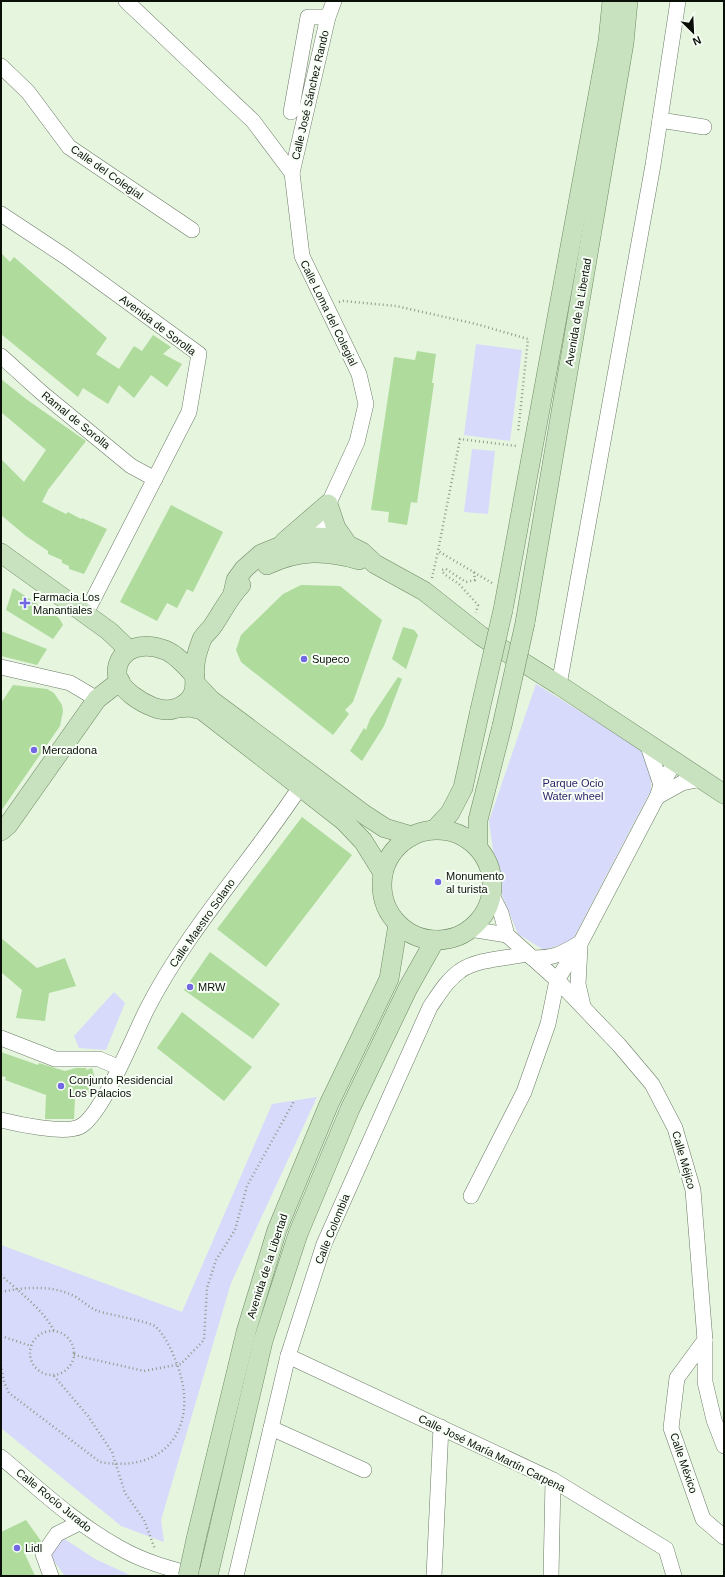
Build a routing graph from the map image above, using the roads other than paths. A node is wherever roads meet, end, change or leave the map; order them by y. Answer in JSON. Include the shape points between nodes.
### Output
{"nodes":[{"id":1,"x":126,"y":1,"type":"edge"},
{"id":2,"x":334,"y":1,"type":"edge"},
{"id":3,"x":612,"y":1,"type":"edge"},
{"id":4,"x":628,"y":1,"type":"edge"},
{"id":5,"x":678,"y":1,"type":"edge"},
{"id":6,"x":328,"y":17,"type":"junction"},
{"id":7,"x":1,"y":66,"type":"edge"},
{"id":8,"x":291,"y":112,"type":"dead end"},
{"id":9,"x":660,"y":120,"type":"junction"},
{"id":10,"x":704,"y":127,"type":"dead end"},
{"id":11,"x":292,"y":173,"type":"junction"},
{"id":12,"x":1,"y":214,"type":"edge"},
{"id":13,"x":192,"y":230,"type":"dead end"},
{"id":14,"x":1,"y":356,"type":"edge"},
{"id":15,"x":155,"y":479,"type":"junction"},
{"id":16,"x":328,"y":504,"type":"junction"},
{"id":17,"x":314,"y":537,"type":"junction"},
{"id":18,"x":277,"y":547,"type":"junction"},
{"id":19,"x":346,"y":550,"type":"junction"},
{"id":20,"x":1,"y":553,"type":"edge"},
{"id":21,"x":258,"y":571,"type":"junction"},
{"id":22,"x":233,"y":593,"type":"junction"},
{"id":23,"x":85,"y":615,"type":"junction"},
{"id":24,"x":202,"y":638,"type":"junction"},
{"id":25,"x":129,"y":650,"type":"junction"},
{"id":26,"x":167,"y":650,"type":"junction"},
{"id":27,"x":1,"y":667,"type":"edge"},
{"id":28,"x":195,"y":680,"type":"junction"},
{"id":29,"x":120,"y":681,"type":"junction"},
{"id":30,"x":559,"y":685,"type":"junction"},
{"id":31,"x":97,"y":699,"type":"junction"},
{"id":32,"x":179,"y":708,"type":"junction"},
{"id":33,"x":647,"y":743,"type":"junction"},
{"id":34,"x":675,"y":762,"type":"junction"},
{"id":35,"x":702,"y":779,"type":"junction"},
{"id":36,"x":300,"y":787,"type":"junction"},
{"id":37,"x":659,"y":791,"type":"junction"},
{"id":38,"x":724,"y":794,"type":"edge"},
{"id":39,"x":435,"y":830,"type":"junction"},
{"id":40,"x":1,"y":831,"type":"edge"},
{"id":41,"x":412,"y":836,"type":"junction"},
{"id":42,"x":478,"y":847,"type":"junction"},
{"id":43,"x":383,"y":873,"type":"junction"},
{"id":44,"x":491,"y":893,"type":"junction"},
{"id":45,"x":398,"y":924,"type":"junction"},
{"id":46,"x":470,"y":929,"type":"junction"},
{"id":47,"x":507,"y":935,"type":"junction"},
{"id":48,"x":434,"y":940,"type":"junction"},
{"id":49,"x":581,"y":942,"type":"junction"},
{"id":50,"x":530,"y":956,"type":"junction"},
{"id":51,"x":557,"y":980,"type":"junction"},
{"id":52,"x":583,"y":1007,"type":"junction"},
{"id":53,"x":1,"y":1038,"type":"edge"},
{"id":54,"x":118,"y":1067,"type":"junction"},
{"id":55,"x":1,"y":1120,"type":"edge"},
{"id":56,"x":471,"y":1196,"type":"dead end"},
{"id":57,"x":705,"y":1340,"type":"junction"},
{"id":58,"x":288,"y":1356,"type":"junction"},
{"id":59,"x":441,"y":1427,"type":"junction"},
{"id":60,"x":271,"y":1428,"type":"junction"},
{"id":61,"x":724,"y":1446,"type":"edge"},
{"id":62,"x":1,"y":1457,"type":"edge"},
{"id":63,"x":364,"y":1470,"type":"dead end"},
{"id":64,"x":553,"y":1480,"type":"junction"},
{"id":65,"x":79,"y":1523,"type":"junction"},
{"id":66,"x":724,"y":1537,"type":"edge"},
{"id":67,"x":161,"y":1571,"type":"edge"},
{"id":68,"x":51,"y":1576,"type":"edge"},
{"id":69,"x":188,"y":1576,"type":"edge"},
{"id":70,"x":198,"y":1576,"type":"edge"},
{"id":71,"x":208,"y":1576,"type":"edge"},
{"id":72,"x":236,"y":1576,"type":"edge"},
{"id":73,"x":434,"y":1576,"type":"edge"},
{"id":74,"x":551,"y":1576,"type":"edge"},
{"id":75,"x":674,"y":1576,"type":"edge"}],
"edges":[{"from":1,"to":11,"type":"street","name":"Calle Loma del Colegial","via":[[253,121]]},
{"from":2,"to":6,"type":"street","name":"Calle José Sánchez Rando"},
{"from":3,"to":39,"type":"main road","name":"Avenida de la Libertad","bridge":true,"via":[[608,41],[504,601],[463,788],[450,813]]},
{"from":4,"to":42,"type":"main road","name":"Avenida de la Libertad","bridge":true,"via":[[624,43],[525,623],[478,820]]},
{"from":5,"to":9,"type":"street"},
{"from":6,"to":8,"type":"street","name":"Calle José Sánchez Rando","via":[[308,17]]},
{"from":6,"to":11,"type":"street","name":"Calle José Sánchez Rando"},
{"from":7,"to":13,"type":"street","name":"Calle del Colegial","via":[[28,92],[70,147]]},
{"from":9,"to":10,"type":"street"},
{"from":9,"to":30,"type":"street"},
{"from":11,"to":16,"type":"street","name":"Calle Loma del Colegial","via":[[302,256],[359,374],[366,404],[357,442]]},
{"from":12,"to":15,"type":"street","name":"Avenida de Sorolla","via":[[66,257],[199,354],[189,412]]},
{"from":14,"to":15,"type":"street","name":"Ramal de Sorolla","via":[[131,466]]},
{"from":15,"to":23,"type":"street","name":"Avenida de Sorolla"},
{"from":16,"to":17,"type":"street","name":"Calle Loma del Colegial"},
{"from":16,"to":18,"type":"main road"},
{"from":16,"to":19,"type":"main road"},
{"from":17,"to":18,"type":"main road"},
{"from":17,"to":19,"type":"main road","via":[[334,538]]},
{"from":17,"to":21,"type":"main road","via":[[312,544],[307,548],[268,558]]},
{"from":18,"to":22,"type":"main road","via":[[261,554],[244,569],[236,580]]},
{"from":19,"to":21,"type":"main road","via":[[304,553],[282,558]]},
{"from":19,"to":30,"type":"main road","via":[[362,552],[375,564],[428,594],[476,632]]},
{"from":20,"to":23,"type":"main road"},
{"from":21,"to":22,"type":"main road"},
{"from":22,"to":24,"type":"main road"},
{"from":23,"to":25,"type":"main road","via":[[109,631]]},
{"from":24,"to":26,"type":"main road"},
{"from":24,"to":28,"type":"main road","via":[[195,660]]},
{"from":25,"to":26,"type":"main road","via":[[145,645]]},
{"from":25,"to":29,"type":"main road","via":[[125,652],[117,667]]},
{"from":26,"to":28,"type":"main road"},
{"from":27,"to":31,"type":"street","via":[[70,683]]},
{"from":28,"to":32,"type":"main road","via":[[194,694]]},
{"from":28,"to":41,"type":"main road","via":[[211,700],[365,815],[386,828]]},
{"from":29,"to":31,"type":"main road"},
{"from":29,"to":32,"type":"main road","via":[[129,692],[149,705],[170,711]]},
{"from":30,"to":33,"type":"main road"},
{"from":31,"to":40,"type":"main road","via":[[8,825]]},
{"from":32,"to":36,"type":"main road","via":[[202,710]]},
{"from":33,"to":34,"type":"main road"},
{"from":33,"to":37,"type":"street"},
{"from":34,"to":35,"type":"main road"},
{"from":34,"to":37,"type":"street"},
{"from":35,"to":37,"type":"street"},
{"from":35,"to":38,"type":"main road"},
{"from":36,"to":43,"type":"main road","via":[[344,821],[363,841]]},
{"from":36,"to":54,"type":"street","name":"Calle Maestro Solano","via":[[170,968],[146,1009]]},
{"from":37,"to":49,"type":"street"},
{"from":39,"to":41,"type":"main road"},
{"from":39,"to":42,"type":"main road","via":[[451,831],[466,837]]},
{"from":41,"to":43,"type":"main road","via":[[399,845],[389,858]]},
{"from":42,"to":44,"type":"main road","via":[[488,863],[493,881]]},
{"from":43,"to":45,"type":"main road","via":[[382,891],[387,909]]},
{"from":44,"to":46,"type":"main road","via":[[483,916]]},
{"from":44,"to":47,"type":"street","via":[[501,913]]},
{"from":45,"to":48,"type":"main road","via":[[409,932]]},
{"from":45,"to":69,"type":"main road","name":"Avenida de la Libertad","bridge":true,"via":[[388,979],[330,1104],[277,1230],[246,1332]]},
{"from":46,"to":47,"type":"street"},
{"from":46,"to":48,"type":"main road","via":[[453,938]]},
{"from":47,"to":50,"type":"street","name":"Calle Méjico"},
{"from":48,"to":71,"type":"main road","name":"Avenida de la Libertad","via":[[350,1109],[298,1234],[263,1342]]},
{"from":49,"to":50,"type":"street","name":"Calle Colombia","via":[[549,958]]},
{"from":49,"to":51,"type":"street"},
{"from":49,"to":52,"type":"street","via":[[578,984]]},
{"from":50,"to":51,"type":"street","name":"Calle Méjico"},
{"from":50,"to":58,"type":"street","name":"Calle Colombia","via":[[483,962],[460,970],[430,1007],[324,1244]]},
{"from":51,"to":52,"type":"street","name":"Calle Méjico"},
{"from":51,"to":56,"type":"street","via":[[548,1024],[524,1092]]},
{"from":52,"to":57,"type":"street","name":"Calle Méjico","via":[[652,1084],[676,1128],[693,1190]]},
{"from":53,"to":54,"type":"street","via":[[55,1059],[99,1058]]},
{"from":54,"to":55,"type":"street","name":"Calle Maestro Solano","via":[[98,1107],[79,1127],[41,1127]]},
{"from":57,"to":61,"type":"street","name":"Calle Méjico","via":[[706,1382],[714,1420]]},
{"from":57,"to":66,"type":"street","name":"Calle México","via":[[677,1378],[671,1428],[703,1518]]},
{"from":58,"to":59,"type":"street","name":"Calle José María Martín Carpena"},
{"from":58,"to":60,"type":"street","name":"Calle Colombia"},
{"from":59,"to":64,"type":"street","name":"Calle José María Martín Carpena"},
{"from":59,"to":73,"type":"street"},
{"from":60,"to":63,"type":"street"},
{"from":60,"to":72,"type":"street","name":"Calle Colombia"},
{"from":62,"to":65,"type":"street","name":"Calle Rocío Jurado"},
{"from":64,"to":74,"type":"street"},
{"from":64,"to":75,"type":"street","name":"Calle José María Martín Carpena","via":[[666,1549]]},
{"from":65,"to":67,"type":"street","name":"Calle Rocío Jurado"},
{"from":65,"to":68,"type":"street","via":[[57,1534],[43,1554]]},
{"from":67,"to":70,"type":"street","name":"Calle Rocío Jurado"}]}
